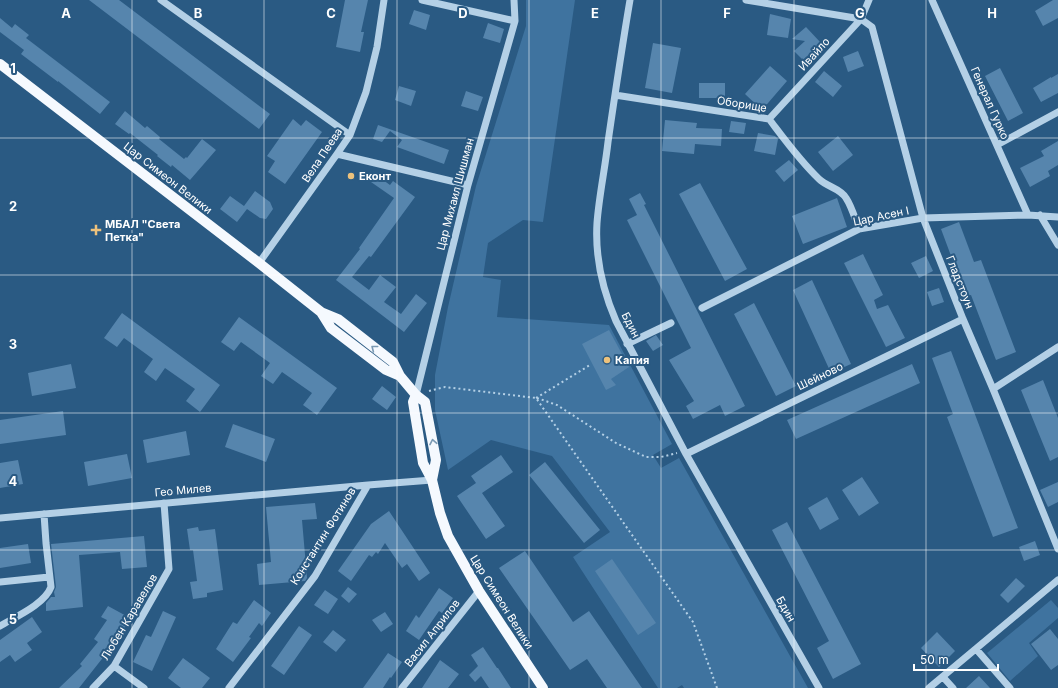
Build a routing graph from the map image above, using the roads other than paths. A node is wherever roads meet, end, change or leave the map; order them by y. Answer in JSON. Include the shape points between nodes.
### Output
{"nodes":[{"id":1,"x":161,"y":0,"type":"edge"},
{"id":2,"x":384,"y":0,"type":"edge"},
{"id":3,"x":422,"y":0,"type":"edge"},
{"id":4,"x":514,"y":0,"type":"edge"},
{"id":5,"x":630,"y":0,"type":"edge"},
{"id":6,"x":746,"y":0,"type":"edge"},
{"id":7,"x":869,"y":0,"type":"edge"},
{"id":8,"x":932,"y":0,"type":"edge"},
{"id":9,"x":861,"y":19,"type":"junction"},
{"id":10,"x":515,"y":21,"type":"junction"},
{"id":11,"x":0,"y":64,"type":"edge"},
{"id":12,"x":614,"y":95,"type":"junction"},
{"id":13,"x":1058,"y":112,"type":"edge"},
{"id":14,"x":770,"y":119,"type":"junction"},
{"id":15,"x":350,"y":135,"type":"junction"},
{"id":16,"x":997,"y":145,"type":"junction"},
{"id":17,"x":337,"y":154,"type":"junction"},
{"id":18,"x":468,"y":185,"type":"junction"},
{"id":19,"x":1028,"y":215,"type":"junction"},
{"id":20,"x":1040,"y":215,"type":"junction"},
{"id":21,"x":1058,"y":216,"type":"edge"},
{"id":22,"x":923,"y":218,"type":"junction"},
{"id":23,"x":859,"y":229,"type":"junction"},
{"id":24,"x":1058,"y":245,"type":"edge"},
{"id":25,"x":259,"y":263,"type":"junction"},
{"id":26,"x":702,"y":308,"type":"dead end"},
{"id":27,"x":963,"y":318,"type":"junction"},
{"id":28,"x":671,"y":323,"type":"dead end"},
{"id":29,"x":627,"y":344,"type":"junction"},
{"id":30,"x":1058,"y":347,"type":"edge"},
{"id":31,"x":993,"y":389,"type":"junction"},
{"id":32,"x":416,"y":395,"type":"junction"},
{"id":33,"x":686,"y":454,"type":"junction"},
{"id":34,"x":432,"y":480,"type":"junction"},
{"id":35,"x":368,"y":485,"type":"junction"},
{"id":36,"x":164,"y":503,"type":"junction"},
{"id":37,"x":44,"y":514,"type":"junction"},
{"id":38,"x":0,"y":518,"type":"edge"},
{"id":39,"x":1058,"y":548,"type":"edge"},
{"id":40,"x":49,"y":577,"type":"junction"},
{"id":41,"x":1058,"y":580,"type":"edge"},
{"id":42,"x":0,"y":582,"type":"edge"},
{"id":43,"x":478,"y":591,"type":"junction"},
{"id":44,"x":0,"y":626,"type":"edge"},
{"id":45,"x":976,"y":649,"type":"junction"},
{"id":46,"x":114,"y":666,"type":"junction"},
{"id":47,"x":943,"y":677,"type":"junction"},
{"id":48,"x":93,"y":688,"type":"edge"},
{"id":49,"x":144,"y":688,"type":"edge"},
{"id":50,"x":229,"y":688,"type":"edge"},
{"id":51,"x":402,"y":688,"type":"edge"},
{"id":52,"x":543,"y":688,"type":"edge"},
{"id":53,"x":819,"y":688,"type":"edge"},
{"id":54,"x":929,"y":688,"type":"edge"},
{"id":55,"x":953,"y":688,"type":"edge"},
{"id":56,"x":1010,"y":688,"type":"edge"}],
"edges":[{"from":1,"to":15,"type":"street"},
{"from":2,"to":15,"type":"street","name":"Вела Пеева","via":[[372,70]]},
{"from":3,"to":10,"type":"street"},
{"from":4,"to":10,"type":"street","name":"Цар Михаил Шишман"},
{"from":5,"to":12,"type":"street","name":"Бдин"},
{"from":6,"to":9,"type":"street"},
{"from":7,"to":9,"type":"street","name":"Ивайло"},
{"from":8,"to":16,"type":"street","name":"Генерал Гурко"},
{"from":9,"to":14,"type":"street","name":"Ивайло"},
{"from":9,"to":22,"type":"street","name":"Гладстоун","via":[[872,27]]},
{"from":10,"to":18,"type":"street","name":"Цар Михаил Шишман"},
{"from":11,"to":25,"type":"main road","name":"Цар Симеон Велики"},
{"from":12,"to":14,"type":"street","name":"Оборище"},
{"from":12,"to":29,"type":"street","name":"Бдин","via":[[597,224],[602,278],[609,304]]},
{"from":13,"to":16,"type":"street"},
{"from":14,"to":23,"type":"street","name":"Оборище","via":[[811,171],[828,186],[839,190],[846,198]]},
{"from":15,"to":17,"type":"street","name":"Вела Пеева"},
{"from":16,"to":19,"type":"street","name":"Генерал Гурко"},
{"from":17,"to":18,"type":"street"},
{"from":17,"to":25,"type":"street","name":"Вела Пеева"},
{"from":18,"to":32,"type":"street","name":"Цар Михаил Шишман"},
{"from":19,"to":20,"type":"street","name":"Цар Асен I"},
{"from":19,"to":22,"type":"street","name":"Цар Асен I"},
{"from":20,"to":21,"type":"street","name":"Цар Асен I"},
{"from":20,"to":24,"type":"street"},
{"from":22,"to":23,"type":"street","name":"Цар Асен I"},
{"from":22,"to":27,"type":"street","name":"Гладстоун"},
{"from":23,"to":26,"type":"street","name":"Цар Асен I"},
{"from":25,"to":32,"type":"main road","name":"Цар Симеон Велики","via":[[321,312],[331,328],[386,370],[400,376]]},
{"from":27,"to":31,"type":"street","name":"Гладстоун"},
{"from":27,"to":33,"type":"street","name":"Шейново"},
{"from":28,"to":29,"type":"street"},
{"from":29,"to":33,"type":"street","name":"Бдин"},
{"from":30,"to":31,"type":"street"},
{"from":31,"to":39,"type":"street","name":"Гладстоун"},
{"from":32,"to":34,"type":"main road","name":"Цар Симеон Велики","via":[[414,402],[423,463]]},
{"from":33,"to":53,"type":"street","name":"Бдин"},
{"from":34,"to":35,"type":"street","name":"Константин Фотинов"},
{"from":34,"to":43,"type":"main road","name":"Цар Симеон Велики","via":[[448,536]]},
{"from":35,"to":36,"type":"street","name":"Гео Милев"},
{"from":35,"to":50,"type":"street","name":"Константин Фотинов","via":[[315,576]]},
{"from":36,"to":37,"type":"street","name":"Гео Милев"},
{"from":36,"to":46,"type":"street","name":"Любен Каравелов","via":[[169,569]]},
{"from":37,"to":38,"type":"street","name":"Гео Милев"},
{"from":37,"to":40,"type":"street"},
{"from":40,"to":42,"type":"street"},
{"from":40,"to":44,"type":"street","via":[[48,593],[36,604]]},
{"from":41,"to":45,"type":"street"},
{"from":43,"to":51,"type":"street","name":"Васил Априлов"},
{"from":43,"to":52,"type":"main road","name":"Цар Симеон Велики"},
{"from":45,"to":47,"type":"street"},
{"from":45,"to":56,"type":"street"},
{"from":46,"to":48,"type":"street","name":"Любен Каравелов"},
{"from":46,"to":49,"type":"street"},
{"from":47,"to":54,"type":"street"},
{"from":47,"to":55,"type":"street"}]}
